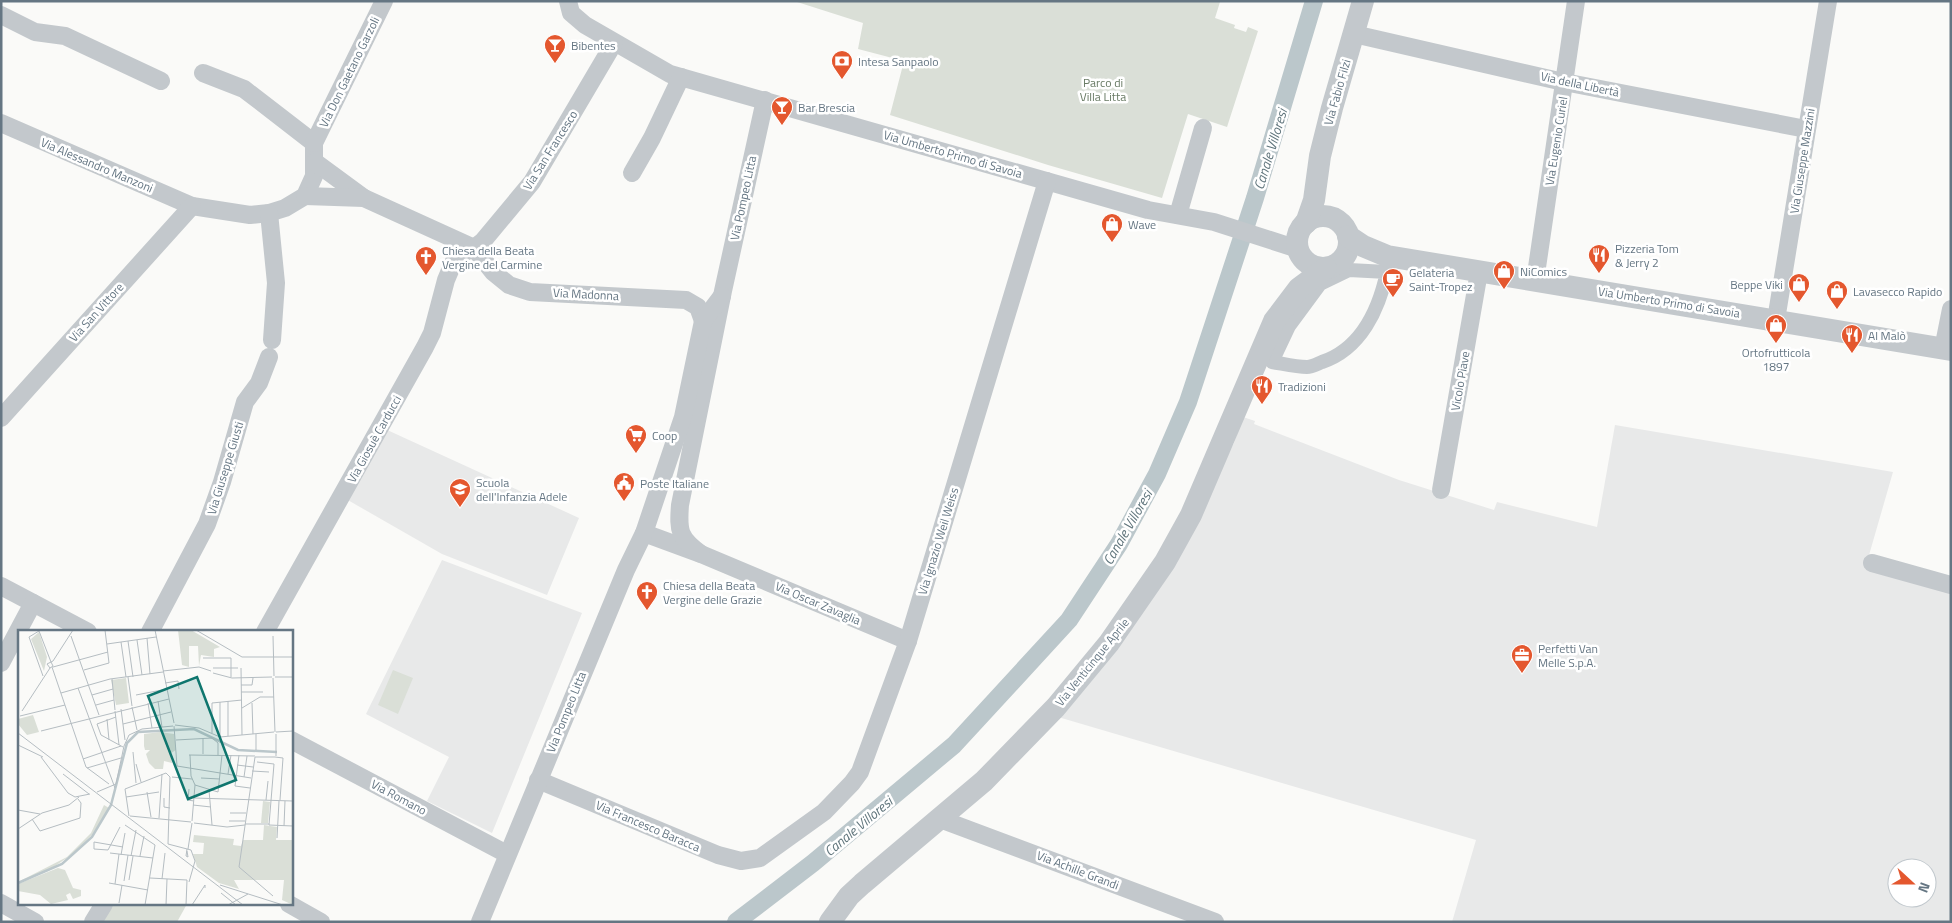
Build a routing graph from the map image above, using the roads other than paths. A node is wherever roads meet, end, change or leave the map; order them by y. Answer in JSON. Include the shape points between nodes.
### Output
{"nodes":[{"id":1,"x":384,"y":1,"type":"edge"},
{"id":2,"x":568,"y":1,"type":"edge"},
{"id":3,"x":1364,"y":1,"type":"edge"},
{"id":4,"x":1576,"y":1,"type":"edge"},
{"id":5,"x":1828,"y":1,"type":"edge"},
{"id":6,"x":1,"y":14,"type":"edge"},
{"id":7,"x":1354,"y":34,"type":"junction"},
{"id":8,"x":614,"y":43,"type":"junction"},
{"id":9,"x":203,"y":73,"type":"dead end"},
{"id":10,"x":681,"y":77,"type":"junction"},
{"id":11,"x":161,"y":81,"type":"dead end"},
{"id":12,"x":1565,"y":82,"type":"junction"},
{"id":13,"x":764,"y":100,"type":"junction"},
{"id":14,"x":1,"y":124,"type":"edge"},
{"id":15,"x":1203,"y":128,"type":"dead end"},
{"id":16,"x":1806,"y":129,"type":"junction"},
{"id":17,"x":314,"y":143,"type":"junction"},
{"id":18,"x":315,"y":162,"type":"junction"},
{"id":19,"x":632,"y":173,"type":"dead end"},
{"id":20,"x":1047,"y":181,"type":"junction"},
{"id":21,"x":1317,"y":184,"type":"junction"},
{"id":22,"x":305,"y":196,"type":"junction"},
{"id":23,"x":364,"y":198,"type":"junction"},
{"id":24,"x":192,"y":206,"type":"junction"},
{"id":25,"x":277,"y":210,"type":"junction"},
{"id":26,"x":1178,"y":215,"type":"junction"},
{"id":27,"x":1332,"y":217,"type":"junction"},
{"id":28,"x":1306,"y":223,"type":"junction"},
{"id":29,"x":1348,"y":236,"type":"junction"},
{"id":30,"x":474,"y":248,"type":"junction"},
{"id":31,"x":1310,"y":256,"type":"junction"},
{"id":32,"x":1387,"y":264,"type":"junction"},
{"id":33,"x":1479,"y":272,"type":"junction"},
{"id":34,"x":1535,"y":281,"type":"junction"},
{"id":35,"x":1951,"y":309,"type":"edge"},
{"id":36,"x":1776,"y":320,"type":"junction"},
{"id":37,"x":709,"y":325,"type":"junction"},
{"id":38,"x":1947,"y":350,"type":"edge"},
{"id":39,"x":3,"y":414,"type":"edge"},
{"id":40,"x":1441,"y":490,"type":"dead end"},
{"id":41,"x":655,"y":504,"type":"junction"},
{"id":42,"x":680,"y":512,"type":"junction"},
{"id":43,"x":644,"y":533,"type":"junction"},
{"id":44,"x":701,"y":554,"type":"junction"},
{"id":45,"x":1872,"y":563,"type":"dead end"},
{"id":46,"x":1951,"y":585,"type":"edge"},
{"id":47,"x":1,"y":586,"type":"edge"},
{"id":48,"x":33,"y":603,"type":"junction"},
{"id":49,"x":19,"y":630,"type":"edge"},
{"id":50,"x":84,"y":630,"type":"edge"},
{"id":51,"x":151,"y":630,"type":"edge"},
{"id":52,"x":266,"y":630,"type":"edge"},
{"id":53,"x":18,"y":632,"type":"edge"},
{"id":54,"x":908,"y":641,"type":"junction"},
{"id":55,"x":1,"y":664,"type":"edge"},
{"id":56,"x":292,"y":741,"type":"edge"},
{"id":57,"x":538,"y":780,"type":"junction"},
{"id":58,"x":940,"y":819,"type":"junction"},
{"id":59,"x":507,"y":854,"type":"junction"},
{"id":60,"x":760,"y":858,"type":"joint"},
{"id":61,"x":1,"y":903,"type":"edge"},
{"id":62,"x":103,"y":906,"type":"edge"},
{"id":63,"x":292,"y":906,"type":"edge"},
{"id":64,"x":36,"y":922,"type":"edge"},
{"id":65,"x":93,"y":922,"type":"edge"},
{"id":66,"x":321,"y":922,"type":"edge"},
{"id":67,"x":480,"y":922,"type":"edge"},
{"id":68,"x":830,"y":922,"type":"edge"},
{"id":69,"x":1215,"y":922,"type":"edge"}],
"edges":[{"from":1,"to":17,"type":"street","name":"Via Don Gaetano Garzoli"},
{"from":2,"to":8,"type":"street","name":"Via Umberto Primo di Savoia","via":[[575,18]]},
{"from":3,"to":7,"type":"street","name":"Via Fabio Filzi"},
{"from":4,"to":12,"type":"street","name":"Via Eugenio Curiel"},
{"from":5,"to":16,"type":"street","name":"Via Giuseppe Mazzini"},
{"from":6,"to":11,"type":"street","via":[[35,32],[65,36]]},
{"from":7,"to":12,"type":"street","name":"Via della Libertà"},
{"from":7,"to":21,"type":"street","name":"Via Fabio Filzi","via":[[1320,156]]},
{"from":8,"to":10,"type":"street","name":"Via Umberto Primo di Savoia"},
{"from":8,"to":30,"type":"street","name":"Via San Francesco","via":[[532,182]]},
{"from":9,"to":17,"type":"street","via":[[244,89]]},
{"from":10,"to":13,"type":"street","name":"Via Umberto Primo di Savoia"},
{"from":10,"to":19,"type":"street"},
{"from":12,"to":16,"type":"street","name":"Via della Libertà"},
{"from":12,"to":34,"type":"street","name":"Via Eugenio Curiel"},
{"from":13,"to":20,"type":"street","name":"Via Umberto Primo di Savoia"},
{"from":13,"to":37,"type":"street","name":"Via Pompeo Litta","via":[[722,296]]},
{"from":14,"to":24,"type":"street","name":"Via Alessandro Manzoni"},
{"from":15,"to":26,"type":"street"},
{"from":16,"to":36,"type":"street","name":"Via Giuseppe Mazzini"},
{"from":17,"to":18,"type":"street"},
{"from":18,"to":22,"type":"street","via":[[314,176]]},
{"from":18,"to":23,"type":"street"},
{"from":20,"to":26,"type":"street","name":"Via Umberto Primo di Savoia","via":[[1148,210]]},
{"from":20,"to":54,"type":"street","name":"Via Ignazio Weil Weiss"},
{"from":21,"to":27,"type":"street","name":"Via Fabio Filzi"},
{"from":21,"to":28,"type":"street","name":"Via Fabio Filzi"},
{"from":22,"to":23,"type":"street"},
{"from":22,"to":25,"type":"street"},
{"from":23,"to":30,"type":"street"},
{"from":24,"to":25,"type":"street","name":"Via Alessandro Manzoni","via":[[250,216]]},
{"from":24,"to":39,"type":"street","name":"Via San Vittore"},
{"from":25,"to":51,"type":"street","name":"Via Giuseppe Giusti","via":[[271,348],[259,383],[245,402],[207,524]]},
{"from":26,"to":31,"type":"street","name":"Via Umberto Primo di Savoia","via":[[1214,222]]},
{"from":27,"to":28,"type":"street","via":[[1318,216]]},
{"from":27,"to":29,"type":"street","via":[[1343,224]]},
{"from":28,"to":31,"type":"street","via":[[1298,235]]},
{"from":29,"to":31,"type":"street","via":[[1347,253]]},
{"from":29,"to":32,"type":"street","name":"Via Umberto Primo di Savoia"},
{"from":30,"to":37,"type":"street","name":"Via Madonna","via":[[493,272],[509,285],[530,292],[686,300],[698,307]]},
{"from":30,"to":52,"type":"street","name":"Via Giosuè Carducci","via":[[460,254],[454,261],[425,347]]},
{"from":31,"to":32,"type":"street","name":"Via Umberto Primo di Savoia"},
{"from":31,"to":58,"type":"street","name":"Via Venticinque Aprile","via":[[1299,288],[1274,321],[1263,344],[1191,515],[1165,562],[1109,643],[1056,707],[984,781]]},
{"from":32,"to":32,"type":"street","via":[[1349,270],[1320,284],[1289,326],[1272,362],[1309,367],[1332,359],[1355,342],[1382,296]]},
{"from":32,"to":33,"type":"street","name":"Via Umberto Primo di Savoia"},
{"from":33,"to":34,"type":"street","name":"Via Umberto Primo di Savoia"},
{"from":33,"to":40,"type":"street","name":"Vicolo Piave"},
{"from":34,"to":36,"type":"street","name":"Via Umberto Primo di Savoia"},
{"from":35,"to":38,"type":"street"},
{"from":36,"to":38,"type":"street","name":"Via Umberto Primo di Savoia"},
{"from":37,"to":41,"type":"street","name":"Via Pompeo Litta"},
{"from":37,"to":42,"type":"street","name":"Via Pompeo Litta"},
{"from":41,"to":42,"type":"street","via":[[668,512]]},
{"from":41,"to":43,"type":"street","name":"Via Pompeo Litta"},
{"from":42,"to":44,"type":"street","name":"Via Oscar Zavaglia","via":[[682,536]]},
{"from":43,"to":44,"type":"street","name":"Via Oscar Zavaglia"},
{"from":43,"to":57,"type":"street","name":"Via Pompeo Litta"},
{"from":44,"to":54,"type":"street","name":"Via Oscar Zavaglia"},
{"from":45,"to":46,"type":"street"},
{"from":47,"to":48,"type":"street"},
{"from":48,"to":49,"type":"street"},
{"from":48,"to":50,"type":"street"},
{"from":53,"to":55,"type":"street"},
{"from":54,"to":60,"type":"street","name":"Via Ignazio Weil Weiss","via":[[866,756],[852,783],[824,812]]},
{"from":56,"to":59,"type":"street","name":"Via Romano"},
{"from":57,"to":59,"type":"street","name":"Via Pompeo Litta"},
{"from":57,"to":60,"type":"street","name":"Via Francesco Baracca","via":[[718,855],[741,861]]},
{"from":58,"to":68,"type":"street","name":"Via Venticinque Aprile","via":[[862,884]]},
{"from":58,"to":69,"type":"street","name":"Via Achille Grandi"},
{"from":59,"to":67,"type":"street","name":"Via Pompeo Litta"},
{"from":61,"to":64,"type":"street"},
{"from":62,"to":65,"type":"street"},
{"from":63,"to":66,"type":"street"}]}
